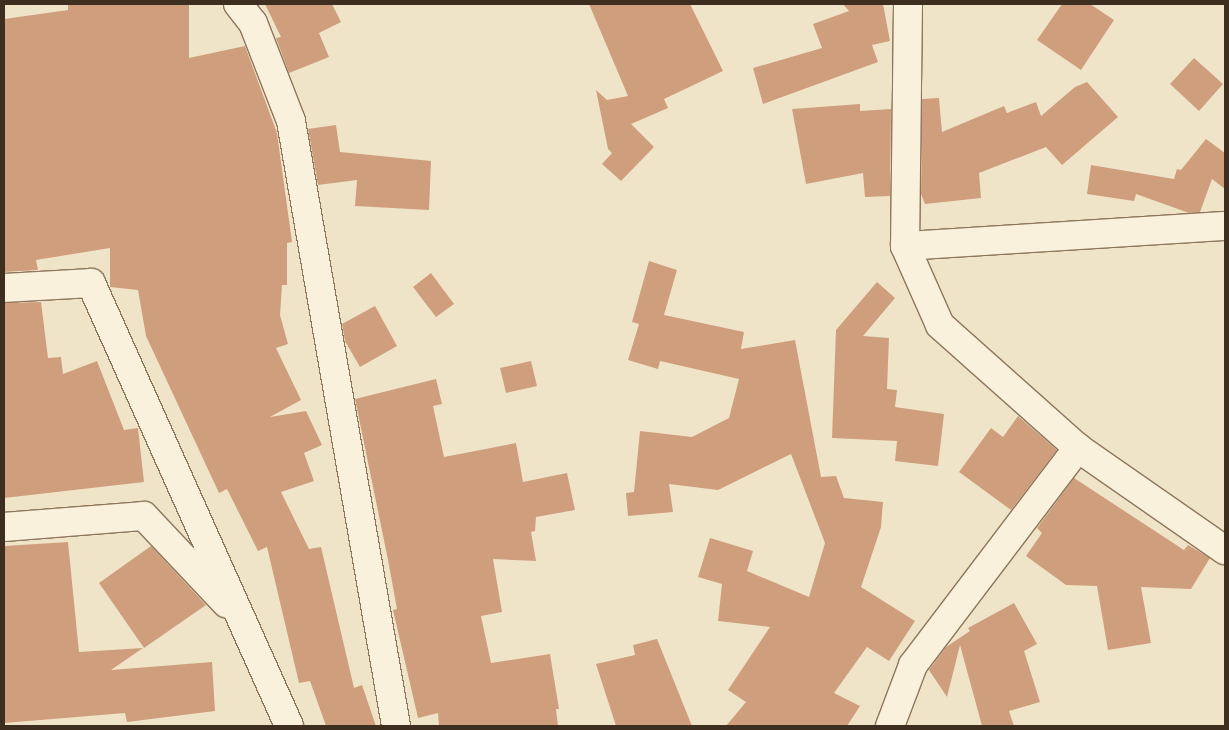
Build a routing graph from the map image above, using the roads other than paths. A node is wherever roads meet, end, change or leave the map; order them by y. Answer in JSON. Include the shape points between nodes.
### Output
{"nodes":[{"id":1,"x":238,"y":4,"type":"edge"},
{"id":2,"x":908,"y":4,"type":"edge"},
{"id":3,"x":1225,"y":226,"type":"edge"},
{"id":4,"x":905,"y":246,"type":"junction"},
{"id":5,"x":4,"y":288,"type":"edge"},
{"id":6,"x":1078,"y":448,"type":"junction"},
{"id":7,"x":4,"y":527,"type":"edge"},
{"id":8,"x":1225,"y":550,"type":"edge"},
{"id":9,"x":241,"y":619,"type":"junction"},
{"id":10,"x":289,"y":726,"type":"edge"},
{"id":11,"x":396,"y":726,"type":"edge"},
{"id":12,"x":890,"y":726,"type":"edge"}],
"edges":[{"from":1,"to":11,"type":"street","via":[[253,23],[291,121]]},
{"from":2,"to":4,"type":"street"},
{"from":3,"to":4,"type":"street"},
{"from":4,"to":6,"type":"street","via":[[940,325]]},
{"from":5,"to":9,"type":"street","via":[[91,283]]},
{"from":6,"to":8,"type":"street"},
{"from":6,"to":12,"type":"street","via":[[913,665]]},
{"from":7,"to":9,"type":"street","via":[[144,516]]},
{"from":9,"to":10,"type":"street"}]}
